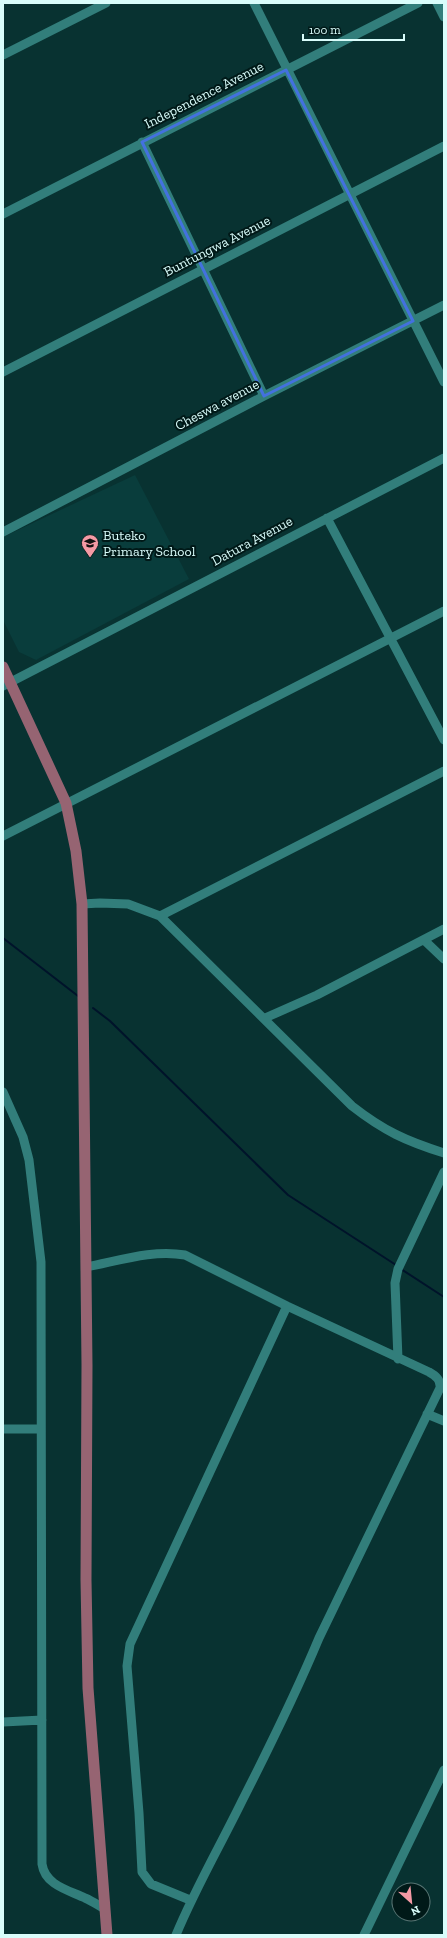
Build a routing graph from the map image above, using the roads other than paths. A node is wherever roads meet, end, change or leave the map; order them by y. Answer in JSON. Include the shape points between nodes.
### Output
{"nodes":[{"id":1,"x":106,"y":3,"type":"edge"},
{"id":2,"x":254,"y":3,"type":"edge"},
{"id":3,"x":418,"y":3,"type":"edge"},
{"id":4,"x":437,"y":3,"type":"edge"},
{"id":5,"x":444,"y":17,"type":"edge"},
{"id":6,"x":3,"y":54,"type":"edge"},
{"id":7,"x":286,"y":70,"type":"junction"},
{"id":8,"x":142,"y":142,"type":"junction"},
{"id":9,"x":444,"y":146,"type":"edge"},
{"id":10,"x":348,"y":194,"type":"junction"},
{"id":11,"x":3,"y":214,"type":"edge"},
{"id":12,"x":204,"y":268,"type":"junction"},
{"id":13,"x":444,"y":305,"type":"edge"},
{"id":14,"x":413,"y":321,"type":"junction"},
{"id":15,"x":3,"y":372,"type":"edge"},
{"id":16,"x":444,"y":382,"type":"edge"},
{"id":17,"x":264,"y":396,"type":"junction"},
{"id":18,"x":444,"y":458,"type":"edge"},
{"id":19,"x":327,"y":518,"type":"junction"},
{"id":20,"x":3,"y":532,"type":"edge"},
{"id":21,"x":444,"y":611,"type":"edge"},
{"id":22,"x":390,"y":638,"type":"junction"},
{"id":23,"x":3,"y":667,"type":"edge"},
{"id":24,"x":7,"y":684,"type":"edge"},
{"id":25,"x":444,"y":740,"type":"edge"},
{"id":26,"x":444,"y":771,"type":"edge"},
{"id":27,"x":66,"y":803,"type":"junction"},
{"id":28,"x":3,"y":836,"type":"edge"},
{"id":29,"x":82,"y":904,"type":"junction"},
{"id":30,"x":160,"y":916,"type":"junction"},
{"id":31,"x":444,"y":929,"type":"edge"},
{"id":32,"x":424,"y":940,"type":"junction"},
{"id":33,"x":444,"y":959,"type":"edge"},
{"id":34,"x":265,"y":1018,"type":"junction"},
{"id":35,"x":3,"y":1092,"type":"edge"},
{"id":36,"x":444,"y":1153,"type":"edge"},
{"id":37,"x":444,"y":1172,"type":"edge"},
{"id":38,"x":86,"y":1267,"type":"junction"},
{"id":39,"x":287,"y":1306,"type":"junction"},
{"id":40,"x":398,"y":1359,"type":"junction"},
{"id":41,"x":427,"y":1414,"type":"junction"},
{"id":42,"x":444,"y":1422,"type":"edge"},
{"id":43,"x":3,"y":1429,"type":"edge"},
{"id":44,"x":41,"y":1429,"type":"junction"},
{"id":45,"x":42,"y":1720,"type":"junction"},
{"id":46,"x":3,"y":1722,"type":"edge"},
{"id":47,"x":444,"y":1770,"type":"edge"},
{"id":48,"x":190,"y":1900,"type":"junction"},
{"id":49,"x":105,"y":1909,"type":"junction"},
{"id":50,"x":107,"y":1935,"type":"edge"},
{"id":51,"x":176,"y":1935,"type":"edge"},
{"id":52,"x":364,"y":1935,"type":"edge"}],
"edges":[{"from":1,"to":6,"type":"street"},
{"from":2,"to":7,"type":"street"},
{"from":3,"to":7,"type":"street","name":"Independence Avenue"},
{"from":4,"to":5,"type":"street"},
{"from":7,"to":8,"type":"street","name":"Independence Avenue"},
{"from":7,"to":10,"type":"street"},
{"from":8,"to":11,"type":"street","name":"Independence Avenue"},
{"from":8,"to":12,"type":"street"},
{"from":9,"to":10,"type":"street","name":"Buntungwa Avenue"},
{"from":10,"to":12,"type":"street","name":"Buntungwa Avenue"},
{"from":10,"to":14,"type":"street"},
{"from":12,"to":15,"type":"street","name":"Buntungwa Avenue"},
{"from":12,"to":17,"type":"street"},
{"from":13,"to":14,"type":"street","name":"Cheswa avenue"},
{"from":14,"to":16,"type":"street"},
{"from":14,"to":17,"type":"street","name":"Cheswa avenue"},
{"from":17,"to":20,"type":"street","name":"Cheswa avenue"},
{"from":18,"to":19,"type":"street","name":"Datura Avenue"},
{"from":19,"to":22,"type":"street"},
{"from":19,"to":24,"type":"street","name":"Datura Avenue"},
{"from":21,"to":22,"type":"street"},
{"from":22,"to":25,"type":"street"},
{"from":22,"to":27,"type":"street"},
{"from":23,"to":24,"type":"main road"},
{"from":24,"to":27,"type":"main road"},
{"from":26,"to":30,"type":"street"},
{"from":27,"to":28,"type":"street"},
{"from":27,"to":29,"type":"main road","via":[[76,851]]},
{"from":29,"to":30,"type":"street","via":[[128,904]]},
{"from":29,"to":38,"type":"main road"},
{"from":30,"to":34,"type":"street"},
{"from":31,"to":32,"type":"street"},
{"from":32,"to":33,"type":"street"},
{"from":32,"to":34,"type":"street","via":[[317,995]]},
{"from":34,"to":36,"type":"street","via":[[352,1106],[375,1124],[406,1141]]},
{"from":35,"to":44,"type":"street","via":[[23,1137],[31,1170],[41,1262]]},
{"from":37,"to":40,"type":"street","via":[[398,1269],[395,1283]]},
{"from":38,"to":39,"type":"street","via":[[158,1253],[185,1255]]},
{"from":38,"to":49,"type":"main road","via":[[88,1688]]},
{"from":39,"to":40,"type":"street"},
{"from":39,"to":48,"type":"street","via":[[130,1644],[127,1666],[142,1872],[151,1884]]},
{"from":40,"to":41,"type":"street","via":[[429,1372],[439,1380],[440,1388]]},
{"from":41,"to":42,"type":"street"},
{"from":41,"to":48,"type":"street","via":[[242,1801]]},
{"from":43,"to":44,"type":"street"},
{"from":44,"to":45,"type":"street"},
{"from":45,"to":46,"type":"street"},
{"from":45,"to":49,"type":"street","via":[[43,1870],[58,1886]]},
{"from":47,"to":52,"type":"street"},
{"from":48,"to":51,"type":"street"},
{"from":49,"to":50,"type":"main road"}]}
